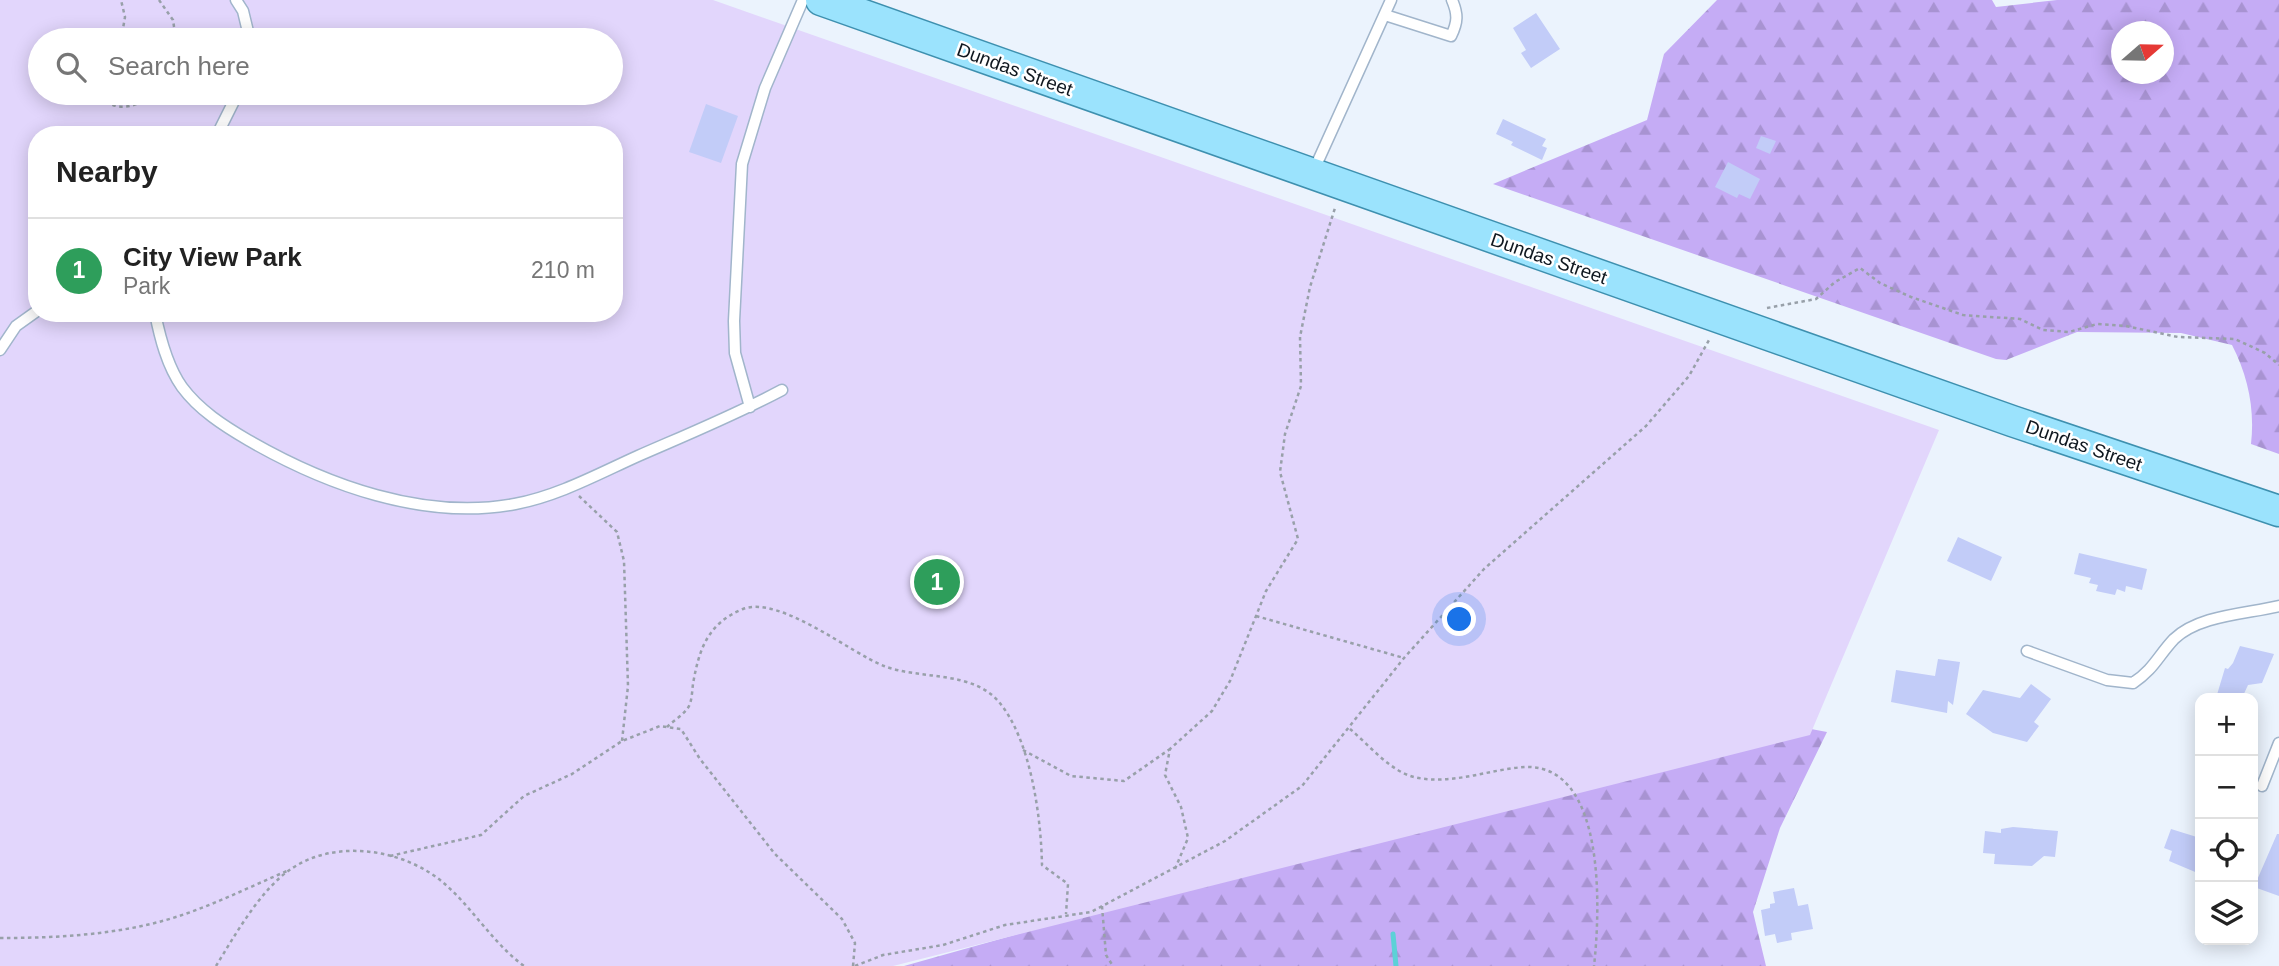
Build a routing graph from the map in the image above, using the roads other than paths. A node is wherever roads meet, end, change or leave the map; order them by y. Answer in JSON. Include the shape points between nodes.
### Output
{"nodes":[{"id":1,"x":236,"y":0,"type":"edge"},
{"id":2,"x":803,"y":0,"type":"edge"},
{"id":3,"x":821,"y":0,"type":"edge"},
{"id":4,"x":1391,"y":0,"type":"edge"},
{"id":5,"x":1452,"y":0,"type":"edge"},
{"id":6,"x":1385,"y":15,"type":"junction"},
{"id":7,"x":247,"y":28,"type":"edge"},
{"id":8,"x":232,"y":105,"type":"edge"},
{"id":9,"x":222,"y":126,"type":"edge"},
{"id":10,"x":1312,"y":174,"type":"junction"},
{"id":11,"x":28,"y":317,"type":"edge"},
{"id":12,"x":157,"y":322,"type":"edge"},
{"id":13,"x":0,"y":350,"type":"edge"},
{"id":14,"x":782,"y":390,"type":"dead end"},
{"id":15,"x":750,"y":407,"type":"junction"},
{"id":16,"x":2279,"y":511,"type":"edge"},
{"id":17,"x":2279,"y":606,"type":"edge"},
{"id":18,"x":2027,"y":651,"type":"dead end"},
{"id":19,"x":2279,"y":743,"type":"edge"},
{"id":20,"x":2262,"y":786,"type":"dead end"}],
"edges":[{"from":1,"to":7,"type":"lane"},
{"from":2,"to":15,"type":"lane","via":[[765,88],[742,164],[734,321],[736,353]]},
{"from":3,"to":10,"type":"main road","name":"Dundas Street"},
{"from":4,"to":6,"type":"lane"},
{"from":5,"to":6,"type":"lane","via":[[1457,25],[1451,36]]},
{"from":6,"to":10,"type":"lane"},
{"from":8,"to":9,"type":"lane"},
{"from":10,"to":16,"type":"main road","name":"Dundas Street"},
{"from":11,"to":13,"type":"lane","via":[[16,326]]},
{"from":12,"to":15,"type":"lane","via":[[160,341],[182,387],[216,421],[328,480],[395,499],[459,507],[514,504],[570,487]]},
{"from":14,"to":15,"type":"lane"},
{"from":17,"to":18,"type":"lane","via":[[2199,624],[2175,639],[2152,670],[2133,683],[2107,680]]},
{"from":19,"to":20,"type":"lane"}]}
